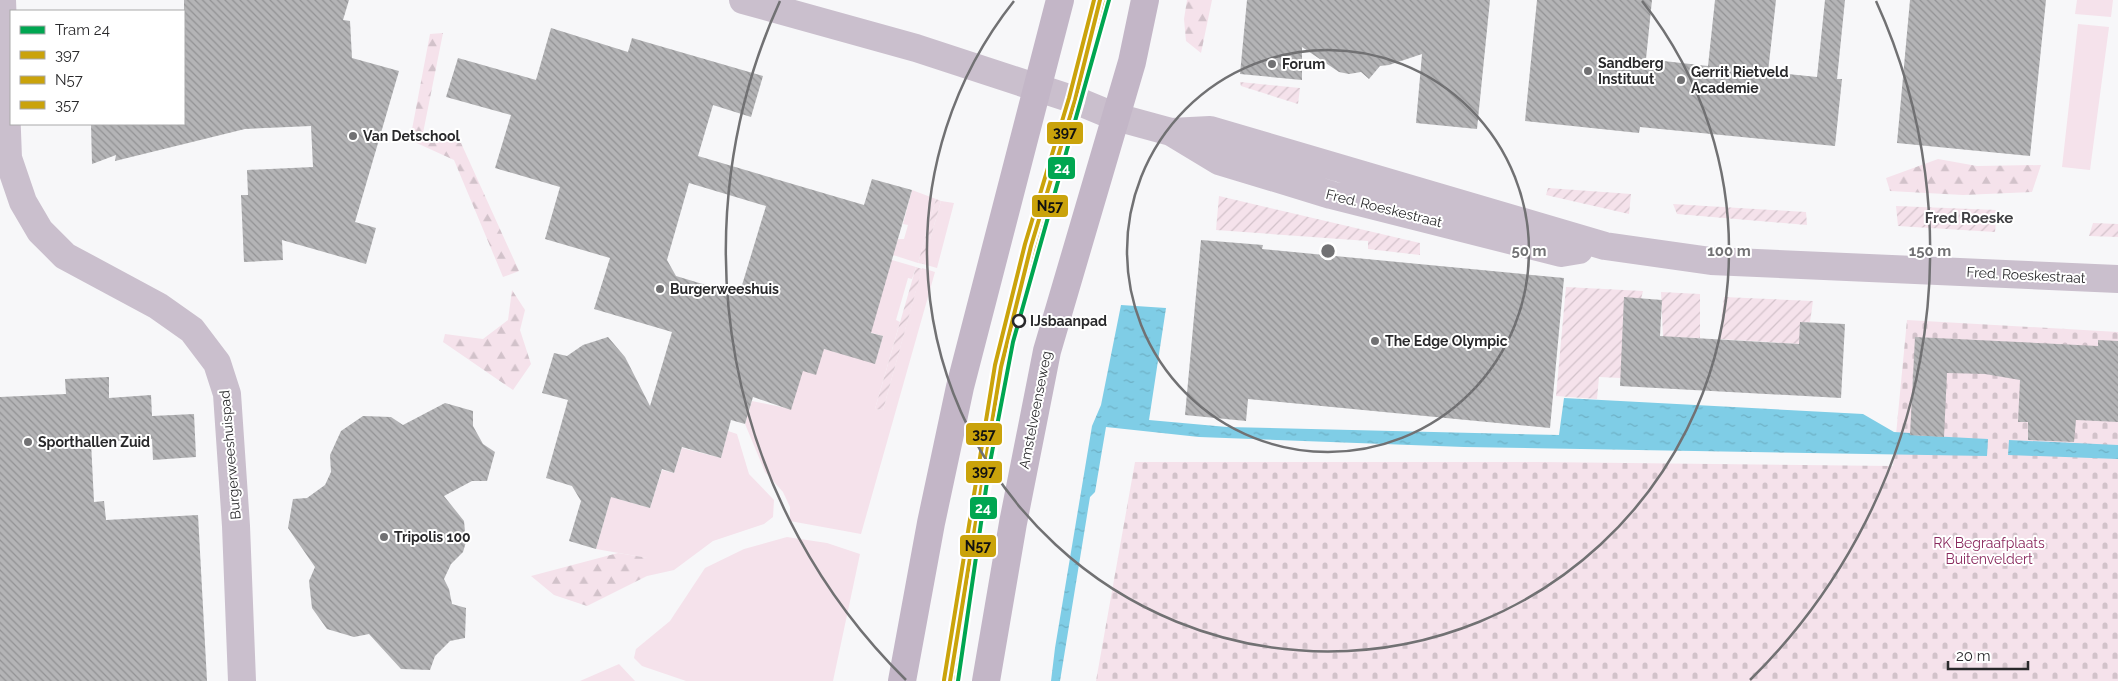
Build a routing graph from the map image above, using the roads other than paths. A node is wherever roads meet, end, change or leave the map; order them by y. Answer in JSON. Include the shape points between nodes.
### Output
{"nodes":[{"id":1,"x":2,"y":0,"type":"edge"},
{"id":2,"x":743,"y":0,"type":"edge"},
{"id":3,"x":1060,"y":0,"type":"edge"},
{"id":4,"x":1144,"y":0,"type":"edge"},
{"id":5,"x":1038,"y":89,"type":"junction"},
{"id":6,"x":1116,"y":117,"type":"junction"},
{"id":7,"x":2118,"y":279,"type":"edge"},
{"id":8,"x":242,"y":681,"type":"edge"},
{"id":9,"x":902,"y":681,"type":"edge"},
{"id":10,"x":986,"y":681,"type":"edge"}],
"edges":[{"from":1,"to":8,"type":"street","name":"Burgerweeshuispad","via":[[8,158],[23,202],[40,230],[65,256],[158,306],[192,330],[217,364],[227,394]]},
{"from":2,"to":5,"type":"street","via":[[916,48]]},
{"from":3,"to":5,"type":"main road"},
{"from":4,"to":6,"type":"main road","name":"Amstelveenseweg","via":[[1137,42]]},
{"from":5,"to":6,"type":"street","name":"Fred. Roeskestraat"},
{"from":5,"to":9,"type":"main road","via":[[960,387]]},
{"from":6,"to":7,"type":"street","name":"Fred. Roeskestraat","via":[[1171,132],[1210,130],[1605,246],[1711,261]]},
{"from":6,"to":10,"type":"main road","name":"Amstelveenseweg","via":[[1047,351]]}]}
